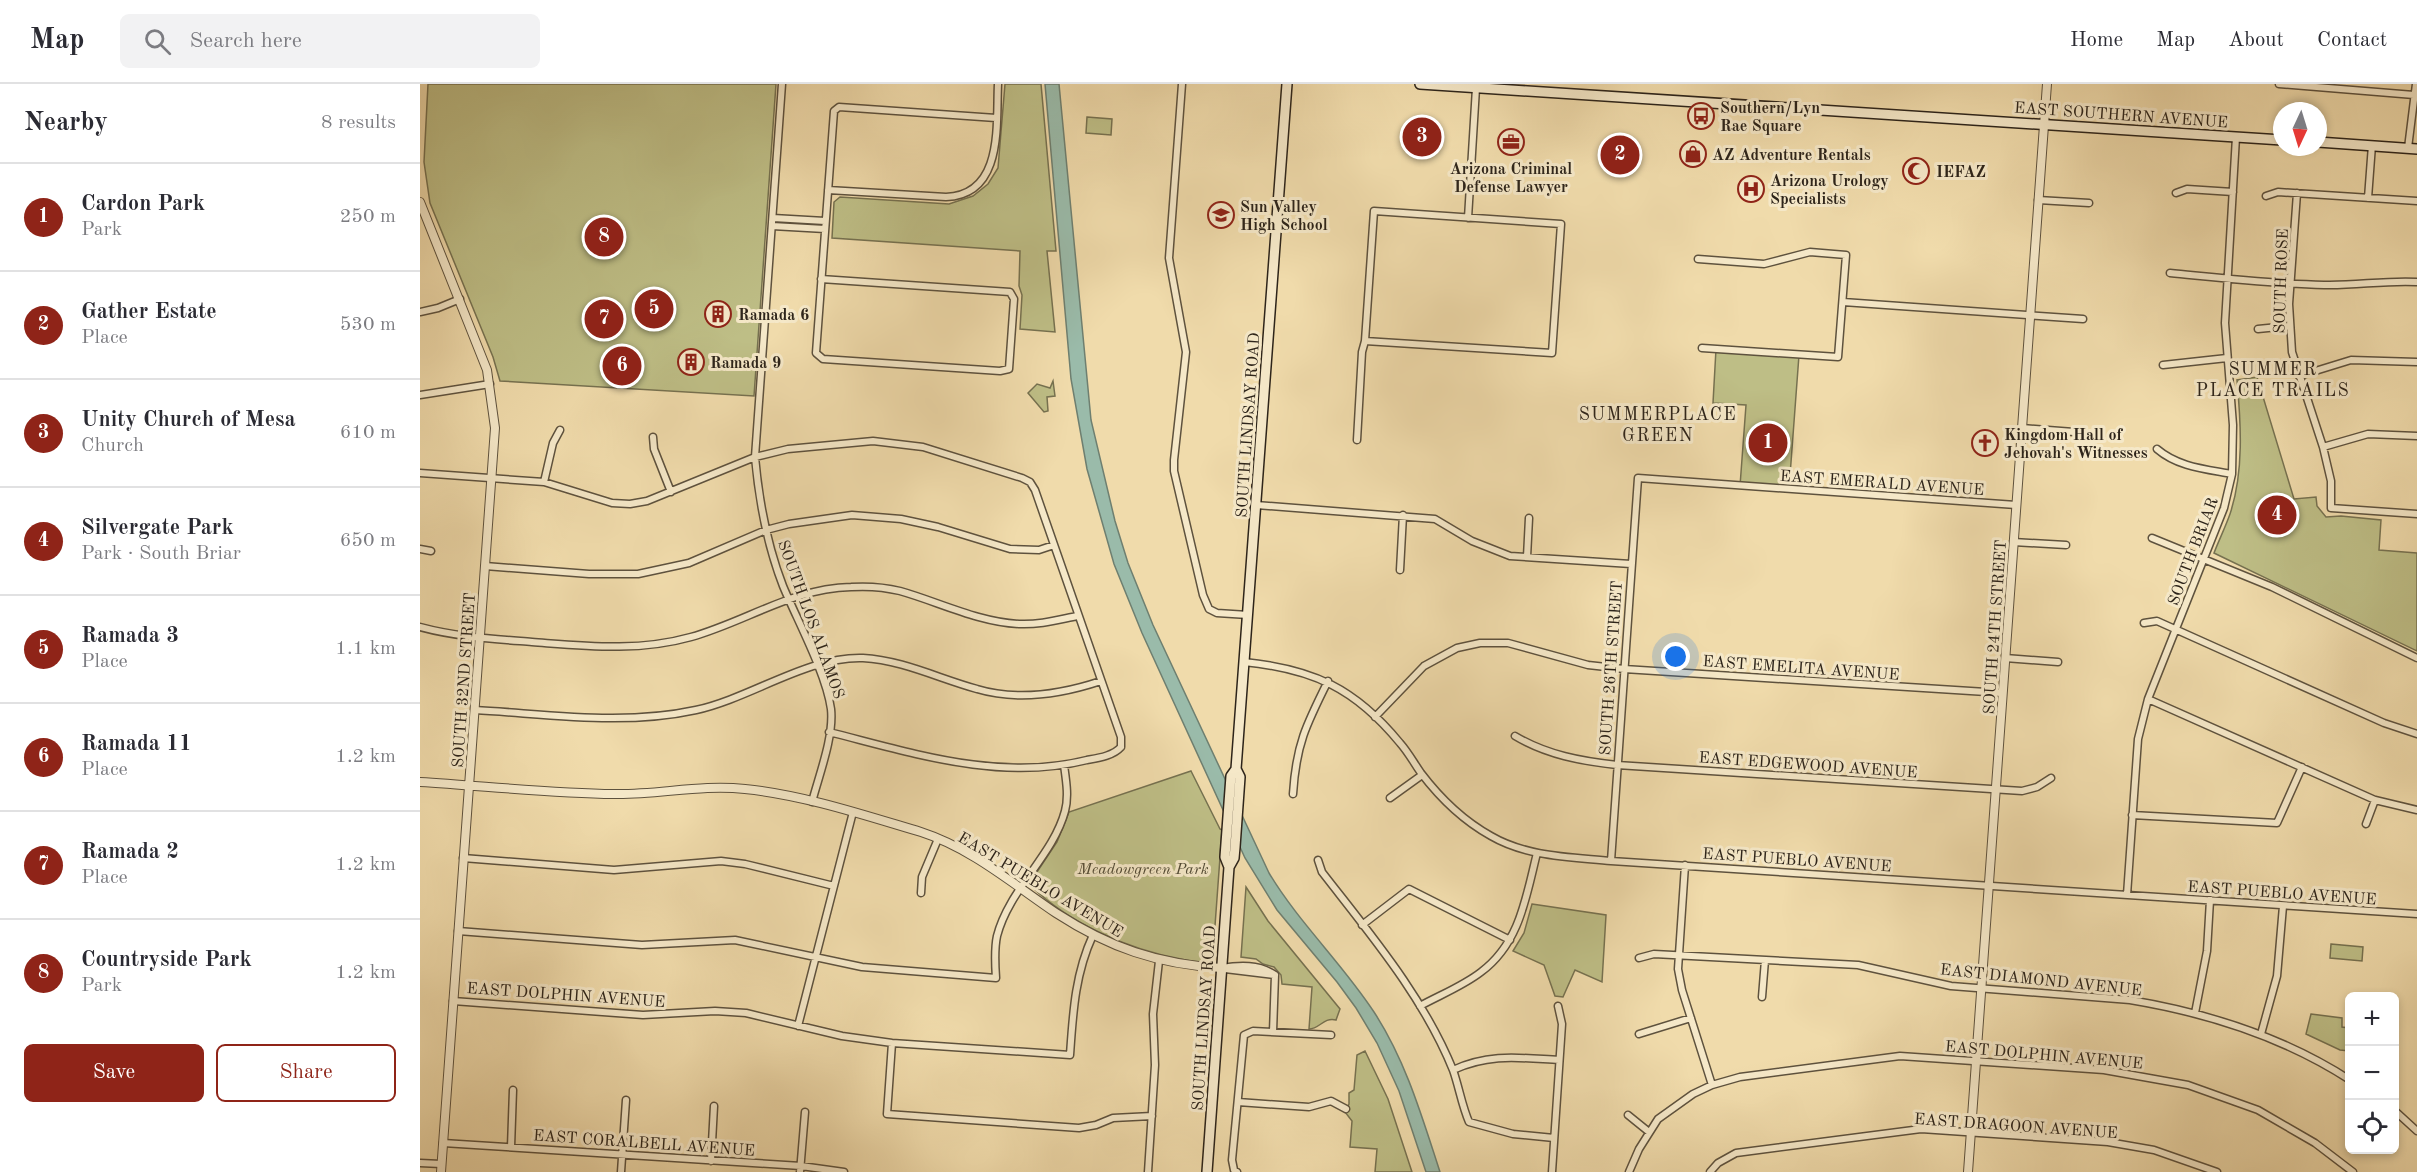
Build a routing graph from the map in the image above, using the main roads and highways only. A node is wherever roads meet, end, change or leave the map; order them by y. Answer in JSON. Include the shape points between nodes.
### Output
{"nodes":[{"id":1,"x":1287,"y":84,"type":"edge"},
{"id":2,"x":1420,"y":84,"type":"edge"},
{"id":3,"x":2273,"y":139,"type":"edge"},
{"id":4,"x":2327,"y":142,"type":"edge"},
{"id":5,"x":2413,"y":148,"type":"edge"},
{"id":6,"x":1236,"y":769,"type":"junction"},
{"id":7,"x":1228,"y":867,"type":"junction"},
{"id":8,"x":1207,"y":1172,"type":"edge"}],
"edges":[{"from":1,"to":6,"type":"main road","name":"SOUTH LINDSAY ROAD"},
{"from":2,"to":3,"type":"main road","name":"EAST SOUTHERN AVENUE"},
{"from":4,"to":5,"type":"main road"},
{"from":6,"to":7,"type":"main road","name":"SOUTH LINDSAY ROAD","via":[[1231,776],[1224,857]]},
{"from":6,"to":7,"type":"main road","name":"SOUTH LINDSAY ROAD","via":[[1240,777],[1239,802],[1234,858]]},
{"from":7,"to":8,"type":"main road","name":"SOUTH LINDSAY ROAD"}]}
